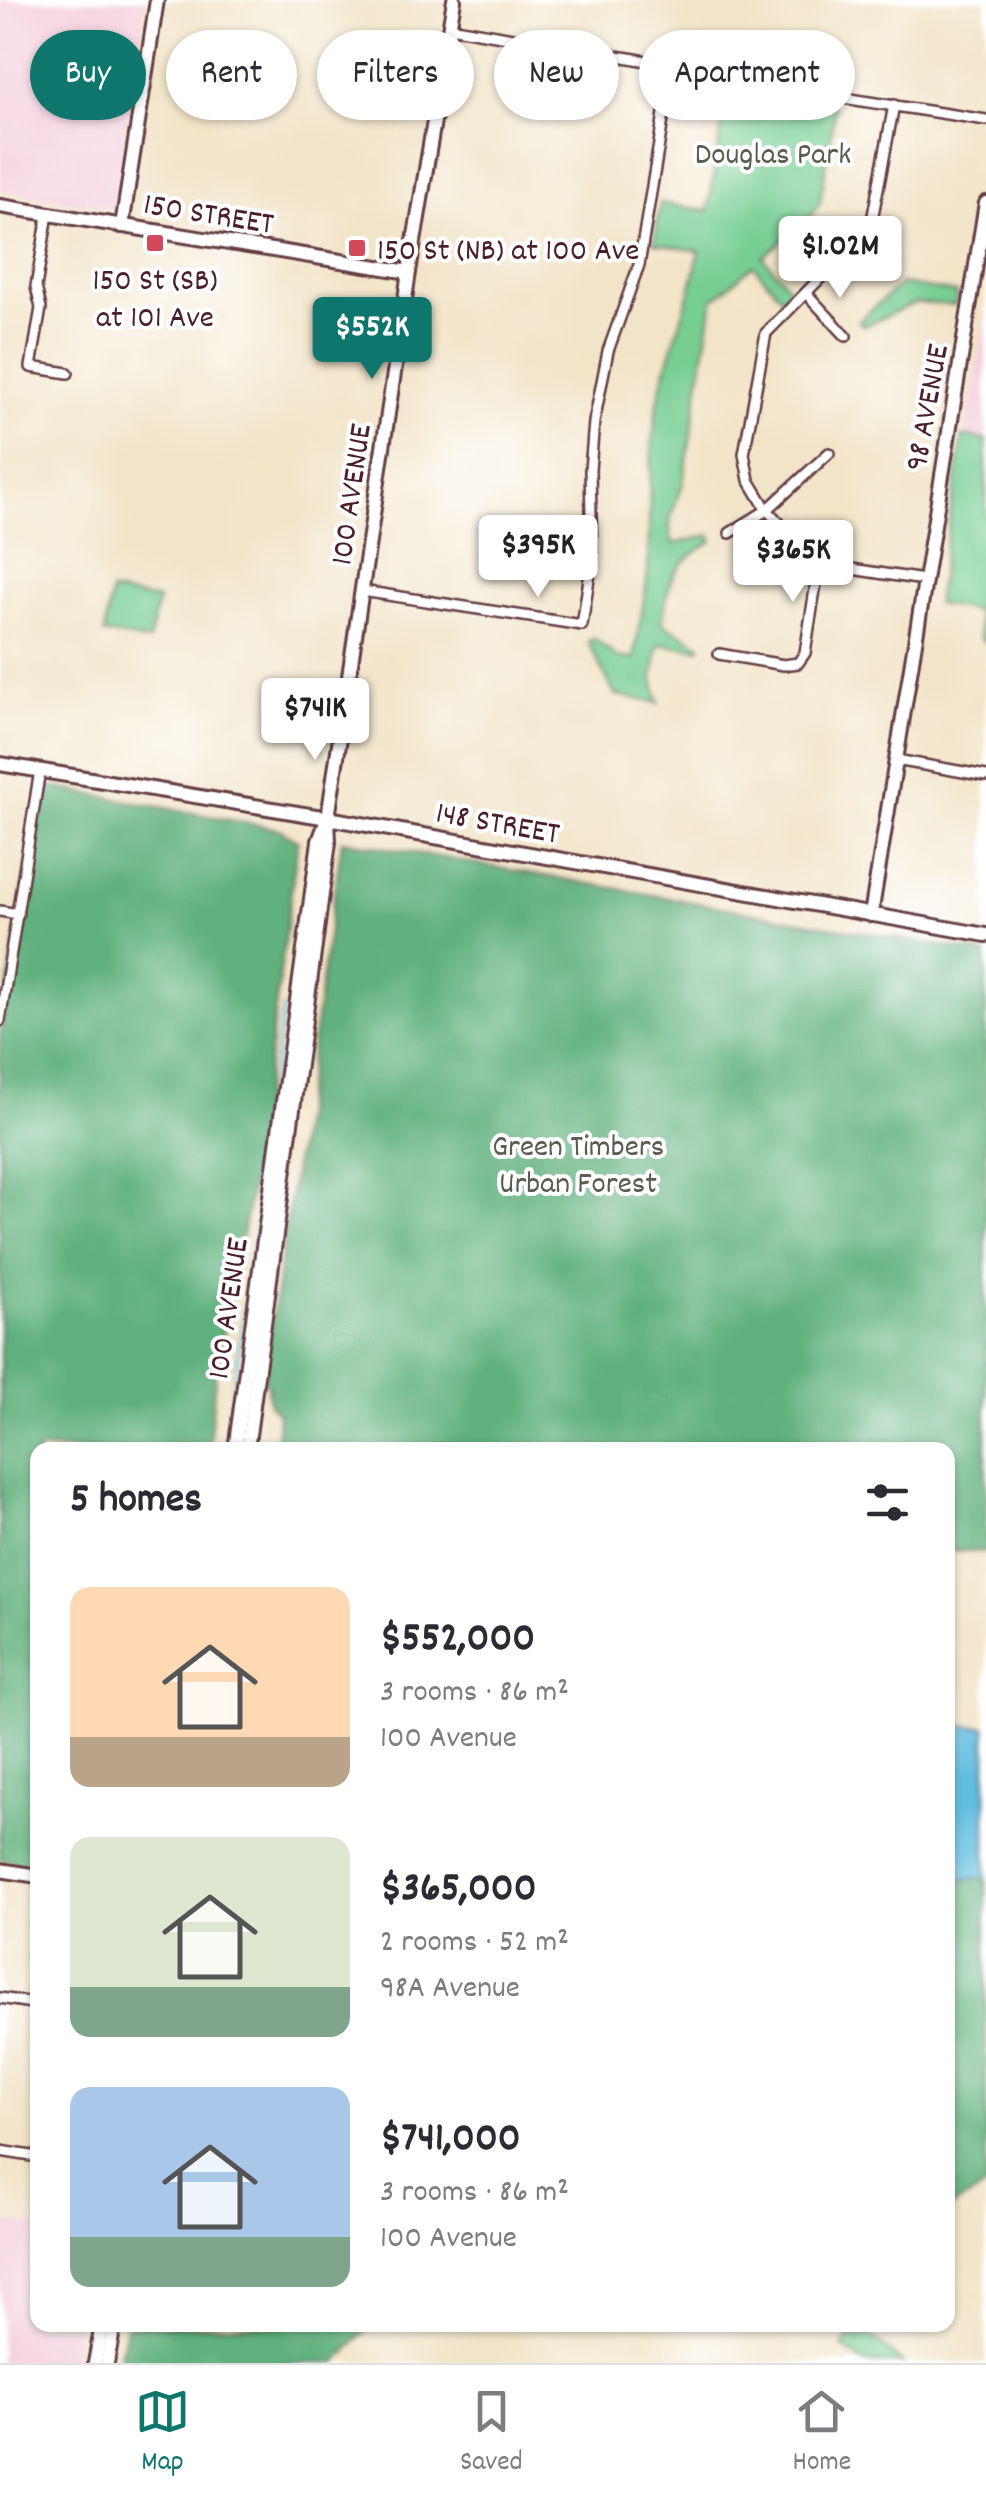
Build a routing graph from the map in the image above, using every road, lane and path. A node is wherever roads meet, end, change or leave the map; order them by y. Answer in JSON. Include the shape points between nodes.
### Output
{"nodes":[{"id":1,"x":157,"y":0,"type":"edge"},
{"id":2,"x":454,"y":0,"type":"edge"},
{"id":3,"x":450,"y":27,"type":"junction"},
{"id":4,"x":639,"y":59,"type":"edge"},
{"id":5,"x":855,"y":100,"type":"edge"},
{"id":6,"x":894,"y":105,"type":"junction"},
{"id":7,"x":663,"y":120,"type":"edge"},
{"id":8,"x":986,"y":120,"type":"edge"},
{"id":9,"x":986,"y":203,"type":"edge"},
{"id":10,"x":0,"y":206,"type":"edge"},
{"id":11,"x":48,"y":214,"type":"junction"},
{"id":12,"x":122,"y":226,"type":"junction"},
{"id":13,"x":409,"y":272,"type":"junction"},
{"id":14,"x":806,"y":293,"type":"junction"},
{"id":15,"x":846,"y":336,"type":"dead end"},
{"id":16,"x":68,"y":373,"type":"dead end"},
{"id":17,"x":830,"y":453,"type":"dead end"},
{"id":18,"x":767,"y":510,"type":"junction"},
{"id":19,"x":730,"y":533,"type":"dead end"},
{"id":20,"x":819,"y":564,"type":"junction"},
{"id":21,"x":924,"y":580,"type":"junction"},
{"id":22,"x":362,"y":591,"type":"junction"},
{"id":23,"x":719,"y":654,"type":"dead end"},
{"id":24,"x":896,"y":760,"type":"junction"},
{"id":25,"x":0,"y":764,"type":"edge"},
{"id":26,"x":40,"y":770,"type":"junction"},
{"id":27,"x":986,"y":776,"type":"edge"},
{"id":28,"x":328,"y":818,"type":"junction"},
{"id":29,"x":0,"y":911,"type":"edge"},
{"id":30,"x":18,"y":914,"type":"junction"},
{"id":31,"x":871,"y":915,"type":"junction"},
{"id":32,"x":986,"y":935,"type":"edge"},
{"id":33,"x":0,"y":1021,"type":"edge"},
{"id":34,"x":235,"y":1442,"type":"edge"},
{"id":35,"x":248,"y":1442,"type":"edge"},
{"id":36,"x":0,"y":1870,"type":"edge"},
{"id":37,"x":30,"y":1875,"type":"edge"},
{"id":38,"x":0,"y":1998,"type":"edge"},
{"id":39,"x":30,"y":2003,"type":"edge"},
{"id":40,"x":0,"y":2151,"type":"edge"},
{"id":41,"x":30,"y":2156,"type":"edge"},
{"id":42,"x":101,"y":2332,"type":"edge"},
{"id":43,"x":113,"y":2332,"type":"edge"},
{"id":44,"x":95,"y":2363,"type":"edge"},
{"id":45,"x":107,"y":2363,"type":"edge"}],
"edges":[{"from":1,"to":12,"type":"main road"},
{"from":2,"to":3,"type":"main road","name":"100 AVENUE"},
{"from":3,"to":4,"type":"street"},
{"from":3,"to":13,"type":"main road","name":"100 AVENUE"},
{"from":5,"to":6,"type":"street"},
{"from":6,"to":8,"type":"street"},
{"from":6,"to":14,"type":"street","via":[[873,216],[865,233]]},
{"from":7,"to":22,"type":"street","via":[[639,264],[608,351],[591,440],[592,558],[582,625]]},
{"from":9,"to":21,"type":"main road","name":"98 AVENUE"},
{"from":10,"to":11,"type":"main road","name":"150 STREET"},
{"from":11,"to":12,"type":"main road","name":"150 STREET"},
{"from":11,"to":16,"type":"street","via":[[30,367]]},
{"from":12,"to":13,"type":"main road","name":"150 STREET"},
{"from":13,"to":22,"type":"main road","name":"100 AVENUE"},
{"from":14,"to":15,"type":"street"},
{"from":14,"to":18,"type":"street","via":[[766,333],[757,368],[744,466]]},
{"from":17,"to":18,"type":"street"},
{"from":18,"to":19,"type":"street"},
{"from":18,"to":20,"type":"street"},
{"from":20,"to":21,"type":"street"},
{"from":20,"to":23,"type":"street","via":[[798,663]]},
{"from":21,"to":24,"type":"main road","name":"98 AVENUE"},
{"from":22,"to":28,"type":"main road","name":"100 AVENUE"},
{"from":24,"to":27,"type":"street"},
{"from":24,"to":31,"type":"main road","name":"98 AVENUE"},
{"from":25,"to":26,"type":"main road","name":"148 STREET"},
{"from":26,"to":28,"type":"main road","name":"148 STREET"},
{"from":26,"to":30,"type":"street"},
{"from":28,"to":31,"type":"main road","name":"148 STREET"},
{"from":28,"to":34,"type":"main road","name":"100 AVENUE","via":[[318,841]]},
{"from":28,"to":35,"type":"main road","name":"100 AVENUE"},
{"from":29,"to":30,"type":"street"},
{"from":30,"to":33,"type":"street"},
{"from":31,"to":32,"type":"main road","name":"148 STREET"},
{"from":36,"to":37,"type":"main road"},
{"from":38,"to":39,"type":"street"},
{"from":40,"to":41,"type":"street"},
{"from":42,"to":44,"type":"main road"},
{"from":43,"to":45,"type":"main road"}]}
